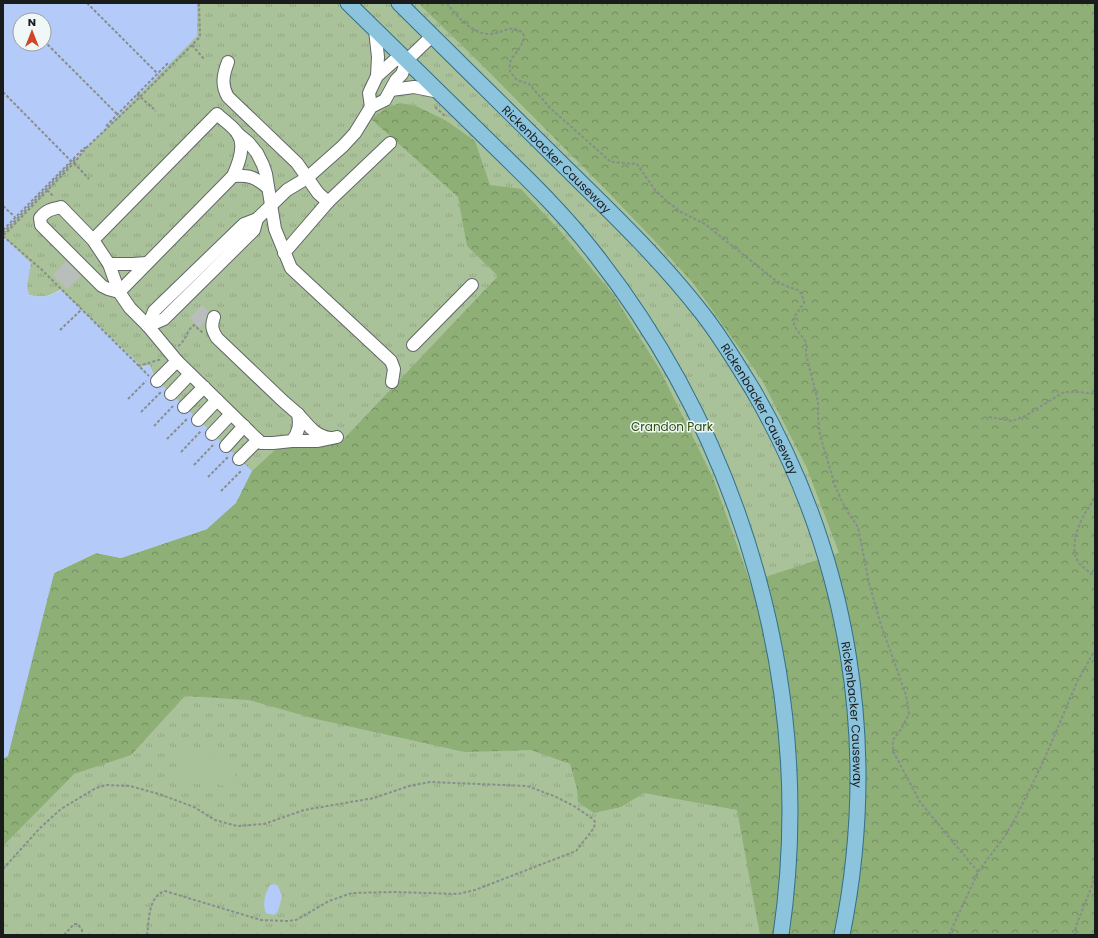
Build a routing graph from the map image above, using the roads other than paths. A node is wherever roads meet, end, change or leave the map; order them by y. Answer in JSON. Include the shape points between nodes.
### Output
{"nodes":[{"id":1,"x":348,"y":3,"type":"edge"},
{"id":2,"x":399,"y":3,"type":"edge"},
{"id":3,"x":375,"y":30,"type":"junction"},
{"id":4,"x":432,"y":36,"type":"junction"},
{"id":5,"x":407,"y":60,"type":"junction"},
{"id":6,"x":228,"y":62,"type":"dead end"},
{"id":7,"x":377,"y":76,"type":"junction"},
{"id":8,"x":391,"y":90,"type":"junction"},
{"id":9,"x":439,"y":92,"type":"junction"},
{"id":10,"x":371,"y":107,"type":"junction"},
{"id":11,"x":238,"y":134,"type":"junction"},
{"id":12,"x":390,"y":143,"type":"dead end"},
{"id":13,"x":233,"y":176,"type":"junction"},
{"id":14,"x":307,"y":178,"type":"junction"},
{"id":15,"x":267,"y":187,"type":"junction"},
{"id":16,"x":328,"y":202,"type":"junction"},
{"id":17,"x":273,"y":210,"type":"junction"},
{"id":18,"x":93,"y":240,"type":"junction"},
{"id":19,"x":284,"y":252,"type":"junction"},
{"id":20,"x":147,"y":263,"type":"junction"},
{"id":21,"x":109,"y":264,"type":"junction"},
{"id":22,"x":472,"y":285,"type":"dead end"},
{"id":23,"x":119,"y":292,"type":"junction"},
{"id":24,"x":214,"y":317,"type":"dead end"},
{"id":25,"x":148,"y":326,"type":"junction"},
{"id":26,"x":413,"y":345,"type":"dead end"},
{"id":27,"x":174,"y":357,"type":"junction"},
{"id":28,"x":190,"y":374,"type":"junction"},
{"id":29,"x":153,"y":379,"type":"road end"},
{"id":30,"x":392,"y":382,"type":"dead end"},
{"id":31,"x":204,"y":387,"type":"junction"},
{"id":32,"x":171,"y":394,"type":"dead end"},
{"id":33,"x":217,"y":400,"type":"junction"},
{"id":34,"x":231,"y":414,"type":"junction"},
{"id":35,"x":298,"y":414,"type":"junction"},
{"id":36,"x":197,"y":422,"type":"junction"},
{"id":37,"x":244,"y":426,"type":"junction"},
{"id":38,"x":258,"y":440,"type":"junction"},
{"id":39,"x":292,"y":441,"type":"junction"},
{"id":40,"x":781,"y":935,"type":"edge"},
{"id":41,"x":842,"y":935,"type":"edge"}],
"edges":[{"from":1,"to":3,"type":"main road"},
{"from":2,"to":4,"type":"main road","name":"Rickenbacker Causeway"},
{"from":3,"to":5,"type":"main road"},
{"from":3,"to":7,"type":"lane"},
{"from":4,"to":5,"type":"lane"},
{"from":4,"to":41,"type":"main road","name":"Rickenbacker Causeway","via":[[613,214],[682,287],[723,342],[765,412],[791,462],[829,568],[843,624],[853,684],[858,755],[858,807],[852,875]]},
{"from":5,"to":7,"type":"lane","via":[[395,60]]},
{"from":5,"to":8,"type":"lane","via":[[402,74]]},
{"from":5,"to":9,"type":"main road"},
{"from":6,"to":14,"type":"lane","via":[[223,82],[228,97],[296,163]]},
{"from":7,"to":10,"type":"lane","via":[[369,93]]},
{"from":8,"to":9,"type":"lane","via":[[414,87]]},
{"from":8,"to":10,"type":"lane","via":[[385,100]]},
{"from":9,"to":40,"type":"main road","via":[[549,202],[621,288],[681,384],[724,476],[758,576],[782,692],[788,757],[790,827]]},
{"from":10,"to":14,"type":"lane","via":[[355,133]]},
{"from":11,"to":13,"type":"lane","via":[[241,159]]},
{"from":11,"to":15,"type":"lane","via":[[257,153],[266,174]]},
{"from":11,"to":18,"type":"lane","via":[[217,114]]},
{"from":12,"to":16,"type":"lane"},
{"from":13,"to":15,"type":"lane","via":[[258,179]]},
{"from":13,"to":20,"type":"lane"},
{"from":14,"to":16,"type":"lane"},
{"from":14,"to":17,"type":"lane","via":[[286,190]]},
{"from":15,"to":17,"type":"lane"},
{"from":16,"to":19,"type":"lane"},
{"from":17,"to":19,"type":"lane","via":[[275,229]]},
{"from":17,"to":25,"type":"lane","via":[[244,224],[154,311]]},
{"from":18,"to":21,"type":"lane"},
{"from":18,"to":23,"type":"lane","via":[[61,207],[44,212],[40,218],[41,226],[102,286]]},
{"from":19,"to":30,"type":"lane","via":[[291,268],[391,362],[394,369]]},
{"from":20,"to":21,"type":"lane"},
{"from":20,"to":23,"type":"lane"},
{"from":21,"to":23,"type":"lane"},
{"from":22,"to":26,"type":"lane"},
{"from":23,"to":25,"type":"lane","via":[[130,308]]},
{"from":24,"to":35,"type":"lane","via":[[212,325],[217,338]]},
{"from":25,"to":27,"type":"lane"},
{"from":27,"to":28,"type":"lane"},
{"from":27,"to":29,"type":"lane"},
{"from":28,"to":31,"type":"lane"},
{"from":28,"to":32,"type":"lane"},
{"from":31,"to":33,"type":"lane"},
{"from":31,"to":36,"type":"lane"},
{"from":33,"to":34,"type":"lane"},
{"from":33,"to":36,"type":"lane"},
{"from":34,"to":36,"type":"lane"},
{"from":34,"to":37,"type":"lane"},
{"from":35,"to":39,"type":"lane","via":[[299,427]]},
{"from":35,"to":39,"type":"lane","via":[[322,437],[338,437],[318,441]]},
{"from":37,"to":38,"type":"lane"},
{"from":37,"to":38,"type":"lane","via":[[234,458]]},
{"from":38,"to":39,"type":"lane","via":[[261,443]]}]}
